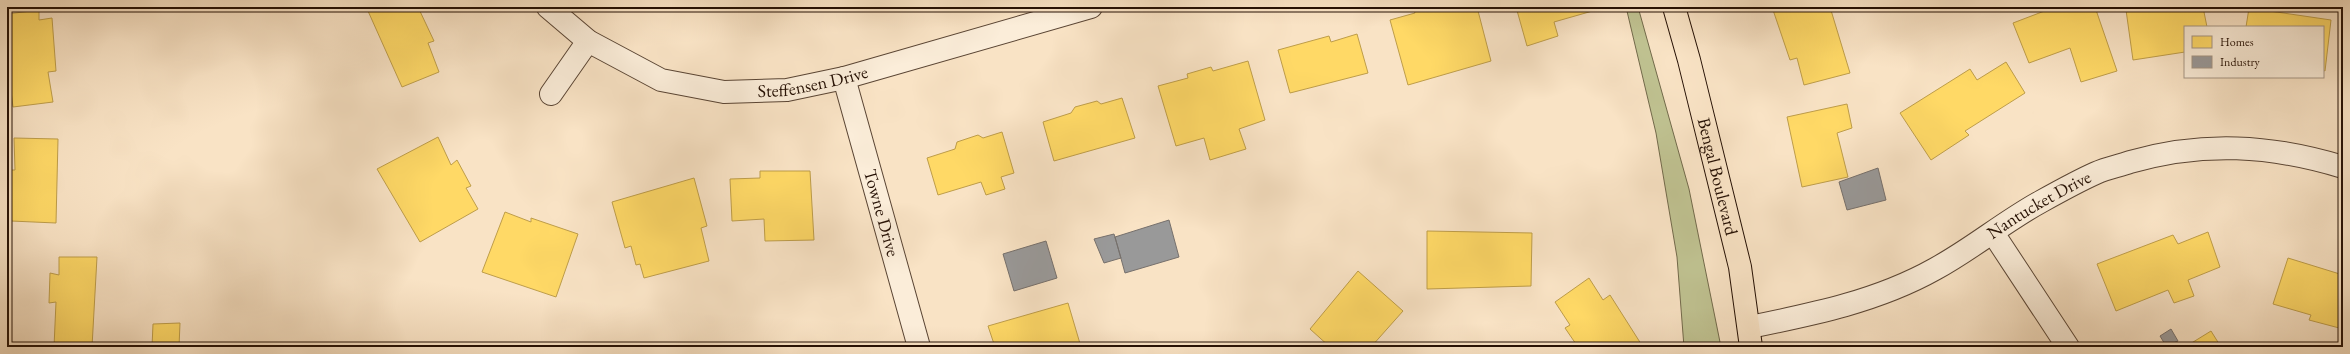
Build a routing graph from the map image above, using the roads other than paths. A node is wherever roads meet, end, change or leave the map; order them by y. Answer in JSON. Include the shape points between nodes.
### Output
{"nodes":[{"id":1,"x":548,"y":7,"type":"edge"},
{"id":2,"x":1092,"y":7,"type":"edge"},
{"id":3,"x":1674,"y":7,"type":"edge"},
{"id":4,"x":588,"y":41,"type":"junction"},
{"id":5,"x":844,"y":78,"type":"junction"},
{"id":6,"x":551,"y":94,"type":"dead end"},
{"id":7,"x":2343,"y":167,"type":"edge"},
{"id":8,"x":1994,"y":232,"type":"junction"},
{"id":9,"x":1750,"y":337,"type":"edge"},
{"id":10,"x":919,"y":347,"type":"edge"},
{"id":11,"x":2068,"y":347,"type":"edge"}],
"edges":[{"from":1,"to":4,"type":"street","name":"Steffensen Drive"},
{"from":2,"to":5,"type":"street","name":"Steffensen Drive"},
{"from":3,"to":9,"type":"main road","name":"Bengal Boulevard","via":[[1740,267]]},
{"from":4,"to":5,"type":"street","name":"Steffensen Drive","via":[[661,80],[724,92],[787,90]]},
{"from":4,"to":6,"type":"street"},
{"from":5,"to":10,"type":"street","name":"Towne Drive"},
{"from":7,"to":8,"type":"street","name":"Nantucket Drive","via":[[2272,151],[2223,147],[2160,154],[2097,172],[2041,201]]},
{"from":8,"to":9,"type":"street","name":"Nantucket Drive","via":[[1935,270],[1894,289]]},
{"from":8,"to":11,"type":"street"}]}
